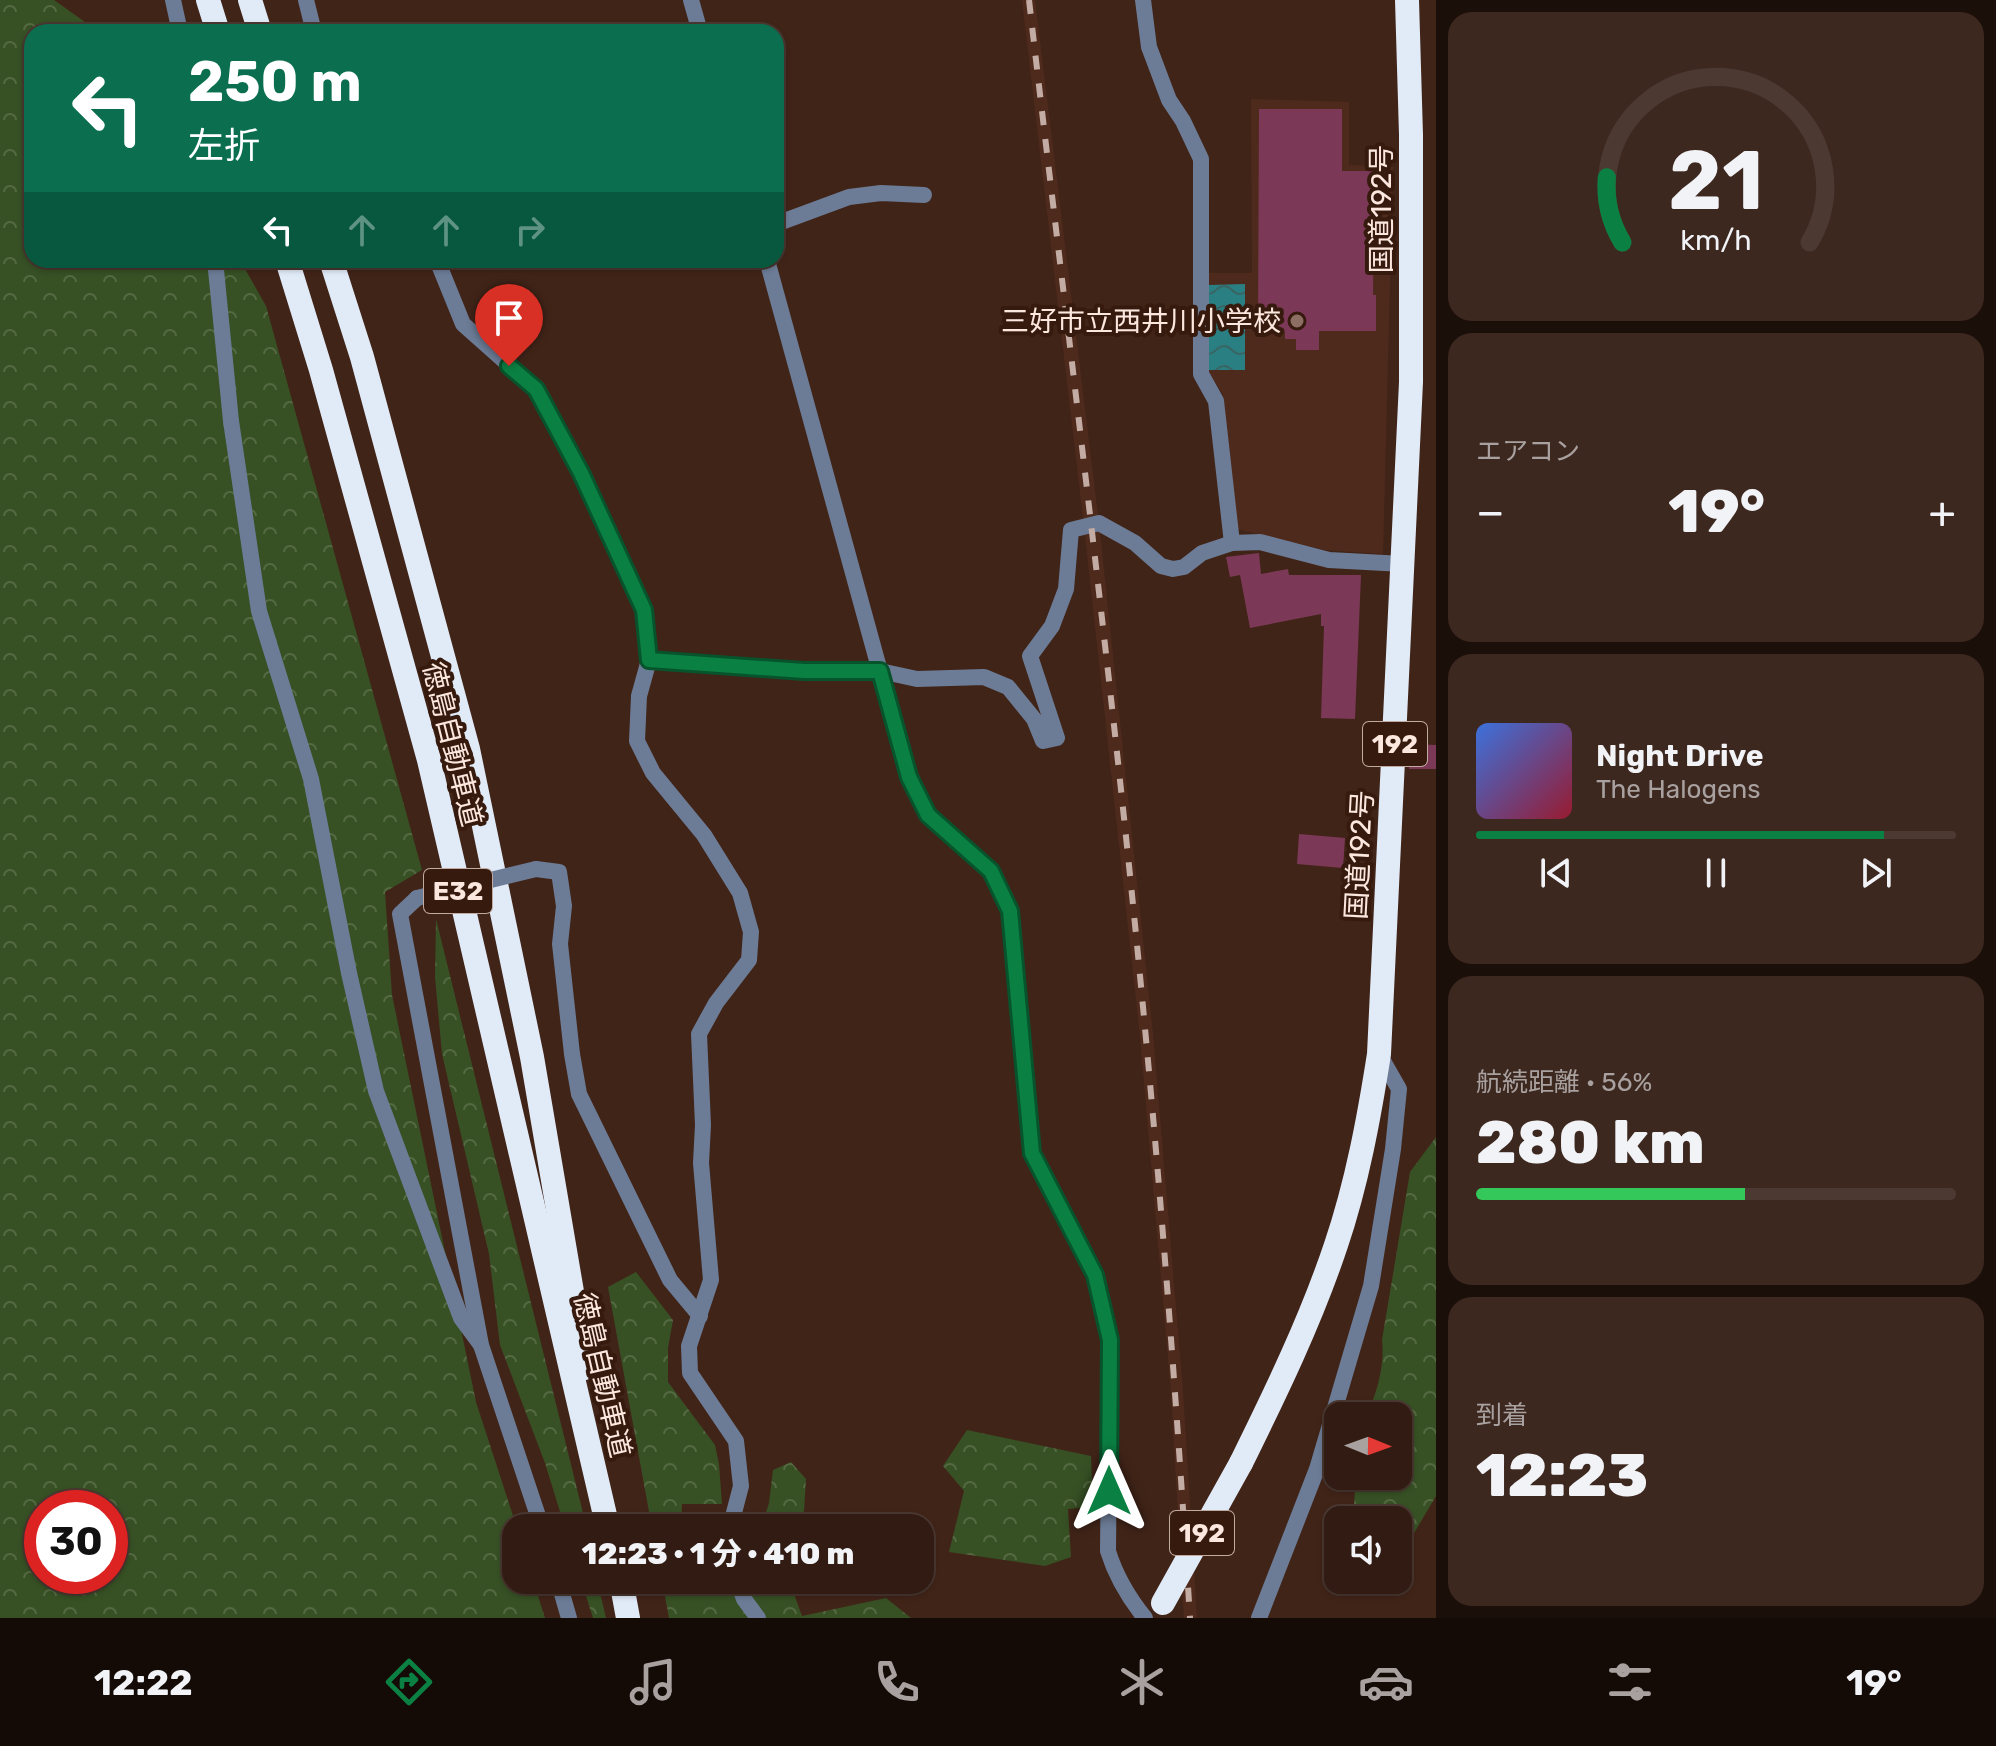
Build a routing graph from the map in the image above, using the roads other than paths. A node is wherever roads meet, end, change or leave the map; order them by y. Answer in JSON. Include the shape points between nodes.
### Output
{"nodes":[{"id":1,"x":173,"y":0,"type":"edge"},
{"id":2,"x":208,"y":0,"type":"edge"},
{"id":3,"x":250,"y":0,"type":"edge"},
{"id":4,"x":306,"y":0,"type":"edge"},
{"id":5,"x":691,"y":0,"type":"edge"},
{"id":6,"x":1143,"y":0,"type":"edge"},
{"id":7,"x":1407,"y":0,"type":"edge"},
{"id":8,"x":178,"y":24,"type":"edge"},
{"id":9,"x":216,"y":24,"type":"edge"},
{"id":10,"x":258,"y":24,"type":"edge"},
{"id":11,"x":312,"y":24,"type":"edge"},
{"id":12,"x":698,"y":24,"type":"edge"},
{"id":13,"x":924,"y":195,"type":"dead end"},
{"id":14,"x":784,"y":221,"type":"edge"},
{"id":15,"x":216,"y":268,"type":"edge"},
{"id":16,"x":289,"y":268,"type":"edge"},
{"id":17,"x":334,"y":268,"type":"edge"},
{"id":18,"x":440,"y":268,"type":"edge"},
{"id":19,"x":769,"y":268,"type":"edge"},
{"id":20,"x":1232,"y":543,"type":"junction"},
{"id":21,"x":1403,"y":564,"type":"junction"},
{"id":22,"x":649,"y":660,"type":"junction"},
{"id":23,"x":880,"y":671,"type":"junction"},
{"id":24,"x":1379,"y":1054,"type":"junction"},
{"id":25,"x":700,"y":1316,"type":"junction"},
{"id":26,"x":481,"y":1345,"type":"junction"},
{"id":27,"x":537,"y":1514,"type":"edge"},
{"id":28,"x":607,"y":1514,"type":"edge"},
{"id":29,"x":608,"y":1514,"type":"edge"},
{"id":30,"x":734,"y":1514,"type":"edge"},
{"id":31,"x":562,"y":1594,"type":"edge"},
{"id":32,"x":624,"y":1594,"type":"edge"},
{"id":33,"x":742,"y":1594,"type":"edge"},
{"id":34,"x":1154,"y":1613,"type":"edge"},
{"id":35,"x":569,"y":1618,"type":"edge"},
{"id":36,"x":628,"y":1618,"type":"edge"},
{"id":37,"x":758,"y":1618,"type":"edge"},
{"id":38,"x":1259,"y":1618,"type":"edge"}],
"edges":[{"from":1,"to":8,"type":"street"},
{"from":2,"to":9,"type":"highway"},
{"from":3,"to":10,"type":"highway"},
{"from":4,"to":11,"type":"street"},
{"from":5,"to":12,"type":"street"},
{"from":6,"to":20,"type":"street","via":[[1149,47],[1169,100],[1201,159],[1201,374],[1216,401]]},
{"from":7,"to":21,"type":"highway","name":"国道192号","number":"192","via":[[1411,382]]},
{"from":13,"to":14,"type":"street","via":[[849,197]]},
{"from":15,"to":26,"type":"street","via":[[231,421],[259,611],[311,779],[376,1091],[461,1318]]},
{"from":16,"to":28,"type":"highway","name":"徳島自動車道","number":"E32","via":[[429,760]]},
{"from":17,"to":29,"type":"highway","name":"徳島自動車道","number":"E32","via":[[468,749],[532,1057]]},
{"from":18,"to":22,"type":"street","via":[[463,324],[536,389],[574,459],[644,610]]},
{"from":19,"to":23,"type":"street"},
{"from":20,"to":21,"type":"street","via":[[1260,542],[1329,560]]},
{"from":20,"to":23,"type":"street","via":[[1173,569],[1099,523],[1071,530],[1066,589],[1052,626],[1030,656],[1057,738],[1043,741],[1034,719],[998,681],[917,679]]},
{"from":21,"to":24,"type":"highway","name":"国道192号","number":"192"},
{"from":22,"to":23,"type":"street"},
{"from":22,"to":25,"type":"street","via":[[639,696],[637,741],[653,773],[704,835],[740,893],[751,932],[749,960],[699,1034],[701,1163],[711,1280]]},
{"from":23,"to":34,"type":"street","via":[[909,777],[928,815],[991,871],[1010,911],[1032,1153],[1095,1275],[1110,1340],[1108,1551],[1122,1587]]},
{"from":24,"to":34,"type":"highway","name":"国道192号","number":"192","bridge":true,"via":[[1337,1243],[1287,1368],[1241,1463]]},
{"from":24,"to":38,"type":"street","via":[[1399,1089],[1371,1286],[1321,1456]]},
{"from":25,"to":26,"type":"street","bridge":true,"via":[[670,1280],[579,1094],[560,944],[564,906],[559,872],[536,869],[417,898],[400,914]]},
{"from":25,"to":30,"type":"street","via":[[689,1346],[690,1373],[736,1441],[741,1486]]},
{"from":26,"to":27,"type":"street"},
{"from":31,"to":35,"type":"street"},
{"from":32,"to":36,"type":"highway"},
{"from":33,"to":37,"type":"street"}]}
